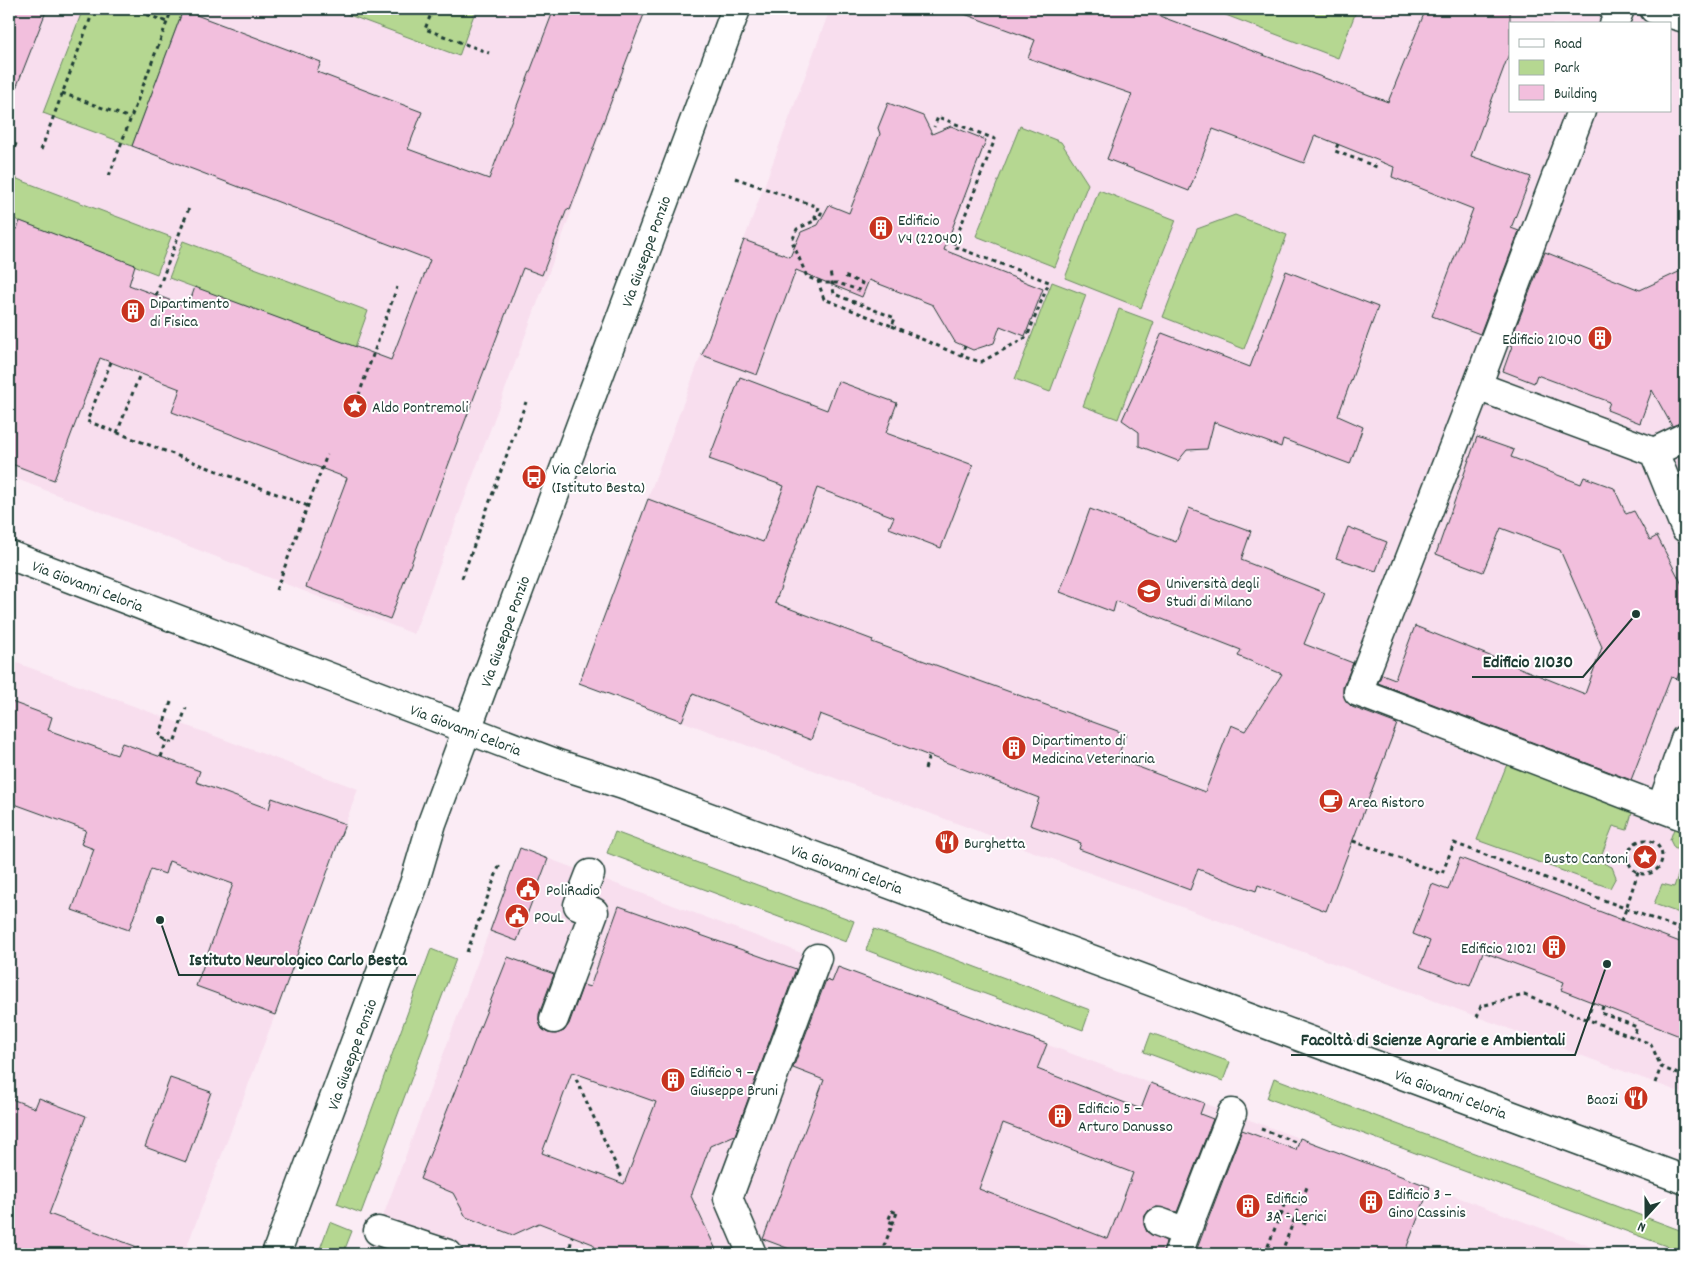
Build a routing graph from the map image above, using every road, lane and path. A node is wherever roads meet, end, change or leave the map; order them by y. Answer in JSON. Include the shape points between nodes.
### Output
{"nodes":[{"id":1,"x":94,"y":9,"type":"edge"},
{"id":2,"x":132,"y":9,"type":"edge"},
{"id":3,"x":172,"y":9,"type":"edge"},
{"id":4,"x":432,"y":9,"type":"edge"},
{"id":5,"x":736,"y":9,"type":"edge"},
{"id":6,"x":1620,"y":9,"type":"edge"},
{"id":7,"x":1654,"y":9,"type":"edge"},
{"id":8,"x":1685,"y":18,"type":"edge"},
{"id":9,"x":167,"y":22,"type":"junction"},
{"id":10,"x":1615,"y":22,"type":"edge"},
{"id":11,"x":489,"y":53,"type":"dead end"},
{"id":12,"x":62,"y":93,"type":"junction"},
{"id":13,"x":1581,"y":112,"type":"edge"},
{"id":14,"x":130,"y":118,"type":"junction"},
{"id":15,"x":934,"y":127,"type":"dead end"},
{"id":16,"x":17,"y":142,"type":"dead end"},
{"id":17,"x":1338,"y":144,"type":"dead end"},
{"id":18,"x":41,"y":150,"type":"dead end"},
{"id":19,"x":9,"y":162,"type":"edge"},
{"id":20,"x":1377,"y":167,"type":"dead end"},
{"id":21,"x":109,"y":176,"type":"dead end"},
{"id":22,"x":735,"y":178,"type":"dead end"},
{"id":23,"x":189,"y":208,"type":"dead end"},
{"id":24,"x":824,"y":214,"type":"dead end"},
{"id":25,"x":814,"y":219,"type":"junction"},
{"id":26,"x":830,"y":272,"type":"dead end"},
{"id":27,"x":844,"y":276,"type":"dead end"},
{"id":28,"x":818,"y":280,"type":"junction"},
{"id":29,"x":832,"y":282,"type":"junction"},
{"id":30,"x":397,"y":287,"type":"dead end"},
{"id":31,"x":156,"y":295,"type":"dead end"},
{"id":32,"x":892,"y":326,"type":"junction"},
{"id":33,"x":965,"y":346,"type":"dead end"},
{"id":34,"x":961,"y":356,"type":"junction"},
{"id":35,"x":111,"y":362,"type":"dead end"},
{"id":36,"x":140,"y":374,"type":"dead end"},
{"id":37,"x":1477,"y":386,"type":"junction"},
{"id":38,"x":526,"y":402,"type":"dead end"},
{"id":39,"x":356,"y":403,"type":"dead end"},
{"id":40,"x":117,"y":433,"type":"junction"},
{"id":41,"x":1685,"y":437,"type":"edge"},
{"id":42,"x":1654,"y":452,"type":"junction"},
{"id":43,"x":327,"y":455,"type":"dead end"},
{"id":44,"x":308,"y":506,"type":"junction"},
{"id":45,"x":1685,"y":528,"type":"edge"},
{"id":46,"x":9,"y":555,"type":"edge"},
{"id":47,"x":462,"y":578,"type":"dead end"},
{"id":48,"x":276,"y":590,"type":"dead end"},
{"id":49,"x":171,"y":702,"type":"dead end"},
{"id":50,"x":186,"y":708,"type":"dead end"},
{"id":51,"x":467,"y":730,"type":"junction"},
{"id":52,"x":1685,"y":739,"type":"edge"},
{"id":53,"x":166,"y":740,"type":"junction"},
{"id":54,"x":929,"y":756,"type":"dead end"},
{"id":55,"x":160,"y":757,"type":"dead end"},
{"id":56,"x":925,"y":768,"type":"dead end"},
{"id":57,"x":1673,"y":812,"type":"edge"},
{"id":58,"x":1353,"y":841,"type":"dead end"},
{"id":59,"x":500,"y":864,"type":"dead end"},
{"id":60,"x":1638,"y":872,"type":"junction"},
{"id":61,"x":590,"y":874,"type":"dead end"},
{"id":62,"x":1626,"y":908,"type":"junction"},
{"id":63,"x":1622,"y":920,"type":"dead end"},
{"id":64,"x":1685,"y":931,"type":"edge"},
{"id":65,"x":1685,"y":950,"type":"edge"},
{"id":66,"x":468,"y":952,"type":"dead end"},
{"id":67,"x":1685,"y":956,"type":"edge"},
{"id":68,"x":816,"y":958,"type":"dead end"},
{"id":69,"x":1593,"y":1002,"type":"dead end"},
{"id":70,"x":1603,"y":1006,"type":"dead end"},
{"id":71,"x":1477,"y":1017,"type":"dead end"},
{"id":72,"x":554,"y":1019,"type":"dead end"},
{"id":73,"x":1587,"y":1019,"type":"junction"},
{"id":74,"x":1634,"y":1037,"type":"junction"},
{"id":75,"x":1661,"y":1067,"type":"junction"},
{"id":76,"x":1685,"y":1077,"type":"edge"},
{"id":77,"x":576,"y":1079,"type":"dead end"},
{"id":78,"x":1654,"y":1083,"type":"dead end"},
{"id":79,"x":1232,"y":1113,"type":"dead end"},
{"id":80,"x":622,"y":1178,"type":"dead end"},
{"id":81,"x":1685,"y":1180,"type":"edge"},
{"id":82,"x":1307,"y":1187,"type":"dead end"},
{"id":83,"x":1286,"y":1200,"type":"dead end"},
{"id":84,"x":897,"y":1212,"type":"dead end"},
{"id":85,"x":1280,"y":1215,"type":"junction"},
{"id":86,"x":1294,"y":1220,"type":"junction"},
{"id":87,"x":1278,"y":1221,"type":"junction"},
{"id":88,"x":1159,"y":1222,"type":"dead end"},
{"id":89,"x":1309,"y":1225,"type":"dead end"},
{"id":90,"x":1292,"y":1226,"type":"junction"},
{"id":91,"x":378,"y":1230,"type":"dead end"},
{"id":92,"x":572,"y":1236,"type":"dead end"},
{"id":93,"x":1182,"y":1243,"type":"edge"},
{"id":94,"x":1285,"y":1244,"type":"junction"},
{"id":95,"x":1269,"y":1245,"type":"junction"},
{"id":96,"x":1596,"y":1248,"type":"dead end"},
{"id":97,"x":276,"y":1254,"type":"edge"},
{"id":98,"x":448,"y":1254,"type":"edge"},
{"id":99,"x":569,"y":1254,"type":"edge"},
{"id":100,"x":752,"y":1254,"type":"edge"},
{"id":101,"x":881,"y":1254,"type":"edge"},
{"id":102,"x":1266,"y":1254,"type":"edge"},
{"id":103,"x":1281,"y":1254,"type":"edge"},
{"id":104,"x":1594,"y":1254,"type":"edge"}],
"edges":[{"from":1,"to":12,"type":"path"},
{"from":2,"to":9,"type":"path"},
{"from":3,"to":9,"type":"path"},
{"from":4,"to":11,"type":"path","via":[[425,29]]},
{"from":5,"to":51,"type":"street","name":"Via Giuseppe Ponzio"},
{"from":6,"to":10,"type":"street"},
{"from":7,"to":8,"type":"street"},
{"from":9,"to":14,"type":"path"},
{"from":12,"to":14,"type":"path"},
{"from":12,"to":18,"type":"path"},
{"from":13,"to":37,"type":"street"},
{"from":14,"to":21,"type":"path"},
{"from":15,"to":34,"type":"path","via":[[938,117],[995,139],[953,246],[1049,282],[1027,337],[981,362]]},
{"from":16,"to":19,"type":"path"},
{"from":17,"to":20,"type":"path","via":[[1335,151]]},
{"from":22,"to":25,"type":"path","via":[[818,207]]},
{"from":23,"to":31,"type":"path"},
{"from":24,"to":25,"type":"path"},
{"from":25,"to":28,"type":"path","via":[[797,229],[792,241],[807,277]]},
{"from":26,"to":29,"type":"path"},
{"from":27,"to":29,"type":"path","via":[[862,283],[859,290]]},
{"from":28,"to":29,"type":"path"},
{"from":28,"to":32,"type":"path","via":[[824,299]]},
{"from":29,"to":32,"type":"path","via":[[834,294],[895,318]]},
{"from":30,"to":39,"type":"path"},
{"from":32,"to":34,"type":"path"},
{"from":33,"to":34,"type":"path"},
{"from":35,"to":40,"type":"path","via":[[87,421]]},
{"from":36,"to":40,"type":"path"},
{"from":37,"to":42,"type":"street"},
{"from":37,"to":57,"type":"street","via":[[1358,692]]},
{"from":38,"to":47,"type":"path"},
{"from":40,"to":44,"type":"path"},
{"from":41,"to":42,"type":"street"},
{"from":42,"to":45,"type":"street"},
{"from":43,"to":44,"type":"path"},
{"from":44,"to":48,"type":"path"},
{"from":46,"to":51,"type":"street","name":"Via Giovanni Celoria"},
{"from":49,"to":53,"type":"path","via":[[158,737]]},
{"from":50,"to":53,"type":"path","via":[[174,742]]},
{"from":51,"to":81,"type":"street","name":"Via Giovanni Celoria"},
{"from":51,"to":97,"type":"street","name":"Via Giuseppe Ponzio","via":[[432,822],[410,894]]},
{"from":52,"to":57,"type":"street"},
{"from":53,"to":55,"type":"path"},
{"from":54,"to":56,"type":"path"},
{"from":58,"to":62,"type":"path","via":[[1442,874],[1454,843]]},
{"from":59,"to":66,"type":"path"},
{"from":60,"to":60,"type":"path","via":[[1647,874],[1661,862],[1661,853],[1650,840],[1640,840],[1628,853],[1628,861]]},
{"from":60,"to":62,"type":"path"},
{"from":61,"to":72,"type":"street","via":[[578,905],[594,912]]},
{"from":62,"to":63,"type":"path"},
{"from":62,"to":64,"type":"path"},
{"from":65,"to":67,"type":"path","via":[[1682,948],[1681,954]]},
{"from":68,"to":100,"type":"street","via":[[728,1198]]},
{"from":69,"to":73,"type":"path"},
{"from":70,"to":74,"type":"path","via":[[1601,1013],[1637,1027]]},
{"from":71,"to":73,"type":"path","via":[[1481,1006],[1524,996]]},
{"from":73,"to":74,"type":"path"},
{"from":74,"to":75,"type":"path","via":[[1651,1044]]},
{"from":75,"to":76,"type":"path"},
{"from":75,"to":78,"type":"path"},
{"from":77,"to":80,"type":"path"},
{"from":79,"to":93,"type":"street"},
{"from":82,"to":103,"type":"path"},
{"from":83,"to":85,"type":"path"},
{"from":84,"to":101,"type":"path","via":[[892,1211],[888,1221],[893,1223]]},
{"from":85,"to":87,"type":"path","bridge":true},
{"from":85,"to":90,"type":"path","bridge":true,"via":[[1294,1220]]},
{"from":86,"to":87,"type":"path","bridge":true,"via":[[1280,1214]]},
{"from":86,"to":89,"type":"path","bridge":true},
{"from":86,"to":90,"type":"path","bridge":true},
{"from":87,"to":95,"type":"path"},
{"from":87,"to":102,"type":"path"},
{"from":88,"to":93,"type":"street"},
{"from":90,"to":94,"type":"path"},
{"from":90,"to":103,"type":"path"},
{"from":91,"to":98,"type":"street"},
{"from":92,"to":99,"type":"path"},
{"from":94,"to":95,"type":"path","bridge":true,"via":[[1295,1219],[1280,1213]]},
{"from":94,"to":103,"type":"path"},
{"from":95,"to":102,"type":"path"},
{"from":96,"to":104,"type":"path"}]}
